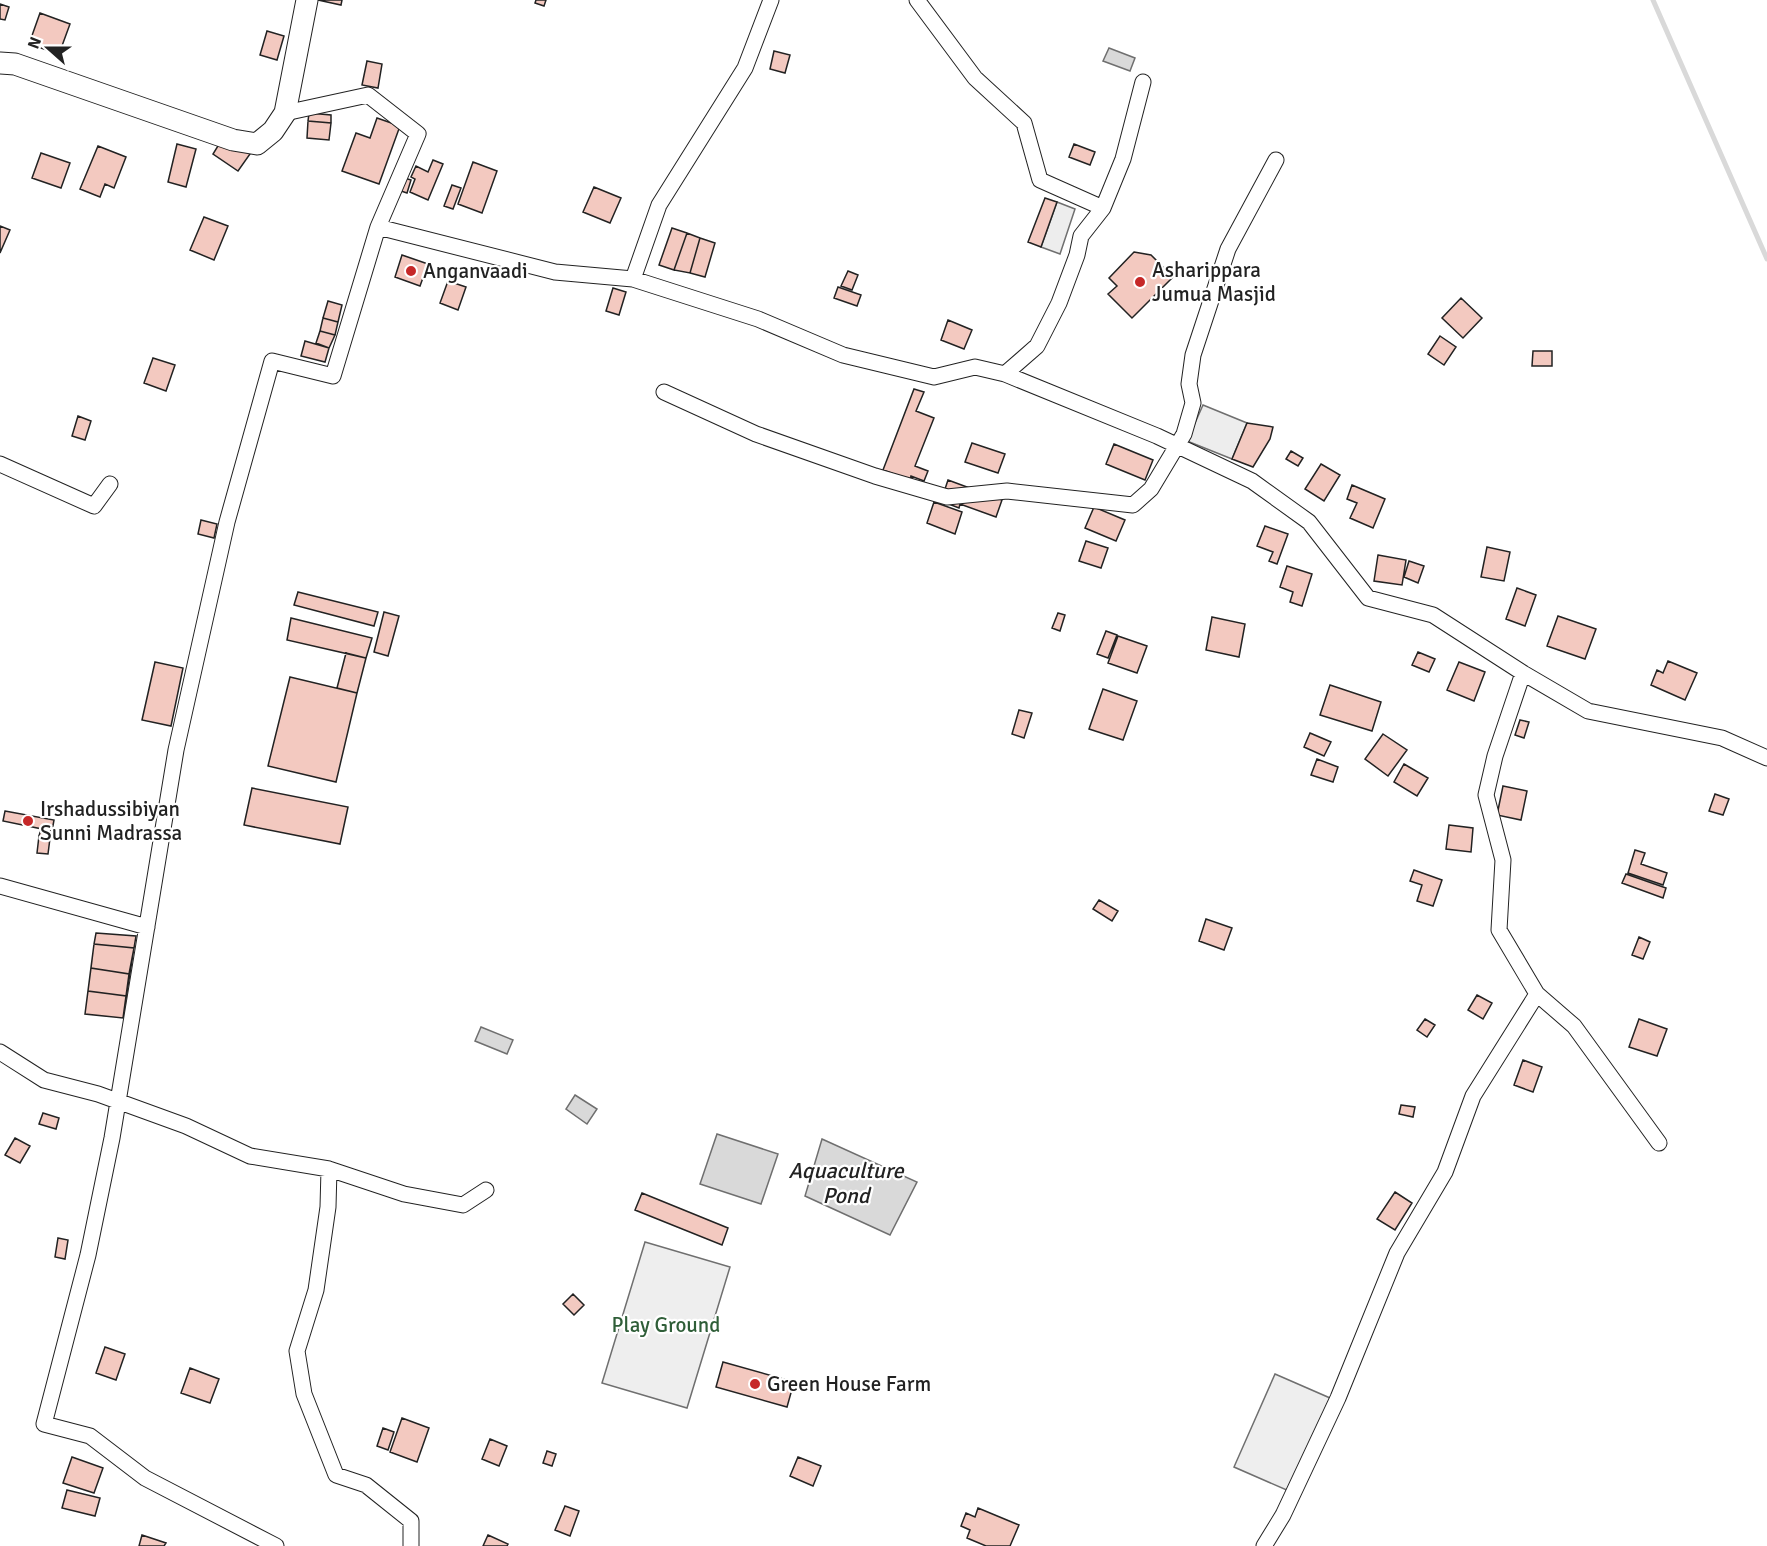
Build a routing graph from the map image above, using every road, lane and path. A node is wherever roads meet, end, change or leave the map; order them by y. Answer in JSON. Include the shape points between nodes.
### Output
{"nodes":[{"id":1,"x":307,"y":0,"type":"edge"},
{"id":2,"x":771,"y":0,"type":"edge"},
{"id":3,"x":917,"y":0,"type":"edge"},
{"id":4,"x":0,"y":63,"type":"edge"},
{"id":5,"x":1143,"y":82,"type":"dead end"},
{"id":6,"x":285,"y":112,"type":"junction"},
{"id":7,"x":1276,"y":160,"type":"dead end"},
{"id":8,"x":1102,"y":208,"type":"junction"},
{"id":9,"x":378,"y":227,"type":"junction"},
{"id":10,"x":633,"y":279,"type":"junction"},
{"id":11,"x":1005,"y":374,"type":"junction"},
{"id":12,"x":664,"y":392,"type":"dead end"},
{"id":13,"x":1177,"y":446,"type":"junction"},
{"id":14,"x":0,"y":464,"type":"edge"},
{"id":15,"x":110,"y":484,"type":"dead end"},
{"id":16,"x":1523,"y":673,"type":"junction"},
{"id":17,"x":1767,"y":758,"type":"edge"},
{"id":18,"x":0,"y":886,"type":"edge"},
{"id":19,"x":147,"y":927,"type":"junction"},
{"id":20,"x":1537,"y":994,"type":"junction"},
{"id":21,"x":0,"y":1052,"type":"edge"},
{"id":22,"x":118,"y":1103,"type":"junction"},
{"id":23,"x":1659,"y":1143,"type":"dead end"},
{"id":24,"x":329,"y":1169,"type":"junction"},
{"id":25,"x":486,"y":1191,"type":"dead end"},
{"id":26,"x":276,"y":1546,"type":"edge"},
{"id":27,"x":411,"y":1546,"type":"edge"},
{"id":28,"x":1263,"y":1546,"type":"edge"}],
"edges":[{"from":1,"to":6,"type":"main road"},
{"from":2,"to":10,"type":"street","via":[[745,69],[659,205]]},
{"from":3,"to":8,"type":"street","via":[[975,78],[1024,123],[1040,180]]},
{"from":4,"to":6,"type":"main road","via":[[15,64],[232,140],[256,144],[273,131]]},
{"from":5,"to":8,"type":"street","via":[[1123,159]]},
{"from":6,"to":9,"type":"street","via":[[368,95],[418,134]]},
{"from":7,"to":13,"type":"street","via":[[1228,249],[1193,356],[1189,384],[1193,403],[1185,434]]},
{"from":8,"to":11,"type":"street","via":[[1081,236],[1059,303],[1037,346]]},
{"from":9,"to":10,"type":"street","via":[[555,272]]},
{"from":9,"to":19,"type":"street","via":[[333,376],[272,361],[227,522],[176,750]]},
{"from":10,"to":11,"type":"street","via":[[758,319],[843,355],[934,377],[975,367]]},
{"from":11,"to":13,"type":"street"},
{"from":12,"to":13,"type":"street","via":[[756,434],[875,476],[947,496],[1007,491],[1133,505],[1151,489]]},
{"from":13,"to":16,"type":"street","via":[[1252,481],[1309,522],[1368,598],[1433,615]]},
{"from":14,"to":15,"type":"street","via":[[94,506]]},
{"from":16,"to":17,"type":"street","via":[[1588,711],[1722,738]]},
{"from":16,"to":20,"type":"street","via":[[1486,795],[1503,860],[1499,930]]},
{"from":18,"to":19,"type":"street"},
{"from":19,"to":22,"type":"street"},
{"from":20,"to":23,"type":"street","via":[[1574,1026]]},
{"from":20,"to":28,"type":"street","via":[[1473,1096],[1445,1172],[1397,1253],[1338,1398]]},
{"from":21,"to":22,"type":"street","via":[[44,1080]]},
{"from":22,"to":24,"type":"street","via":[[186,1126],[250,1155]]},
{"from":22,"to":26,"type":"street","via":[[88,1255],[44,1424],[90,1437],[145,1478]]},
{"from":24,"to":25,"type":"street","via":[[404,1194],[463,1205]]},
{"from":24,"to":27,"type":"street","via":[[328,1207],[316,1290],[297,1351],[304,1394],[336,1475],[366,1485],[411,1521]]}]}
